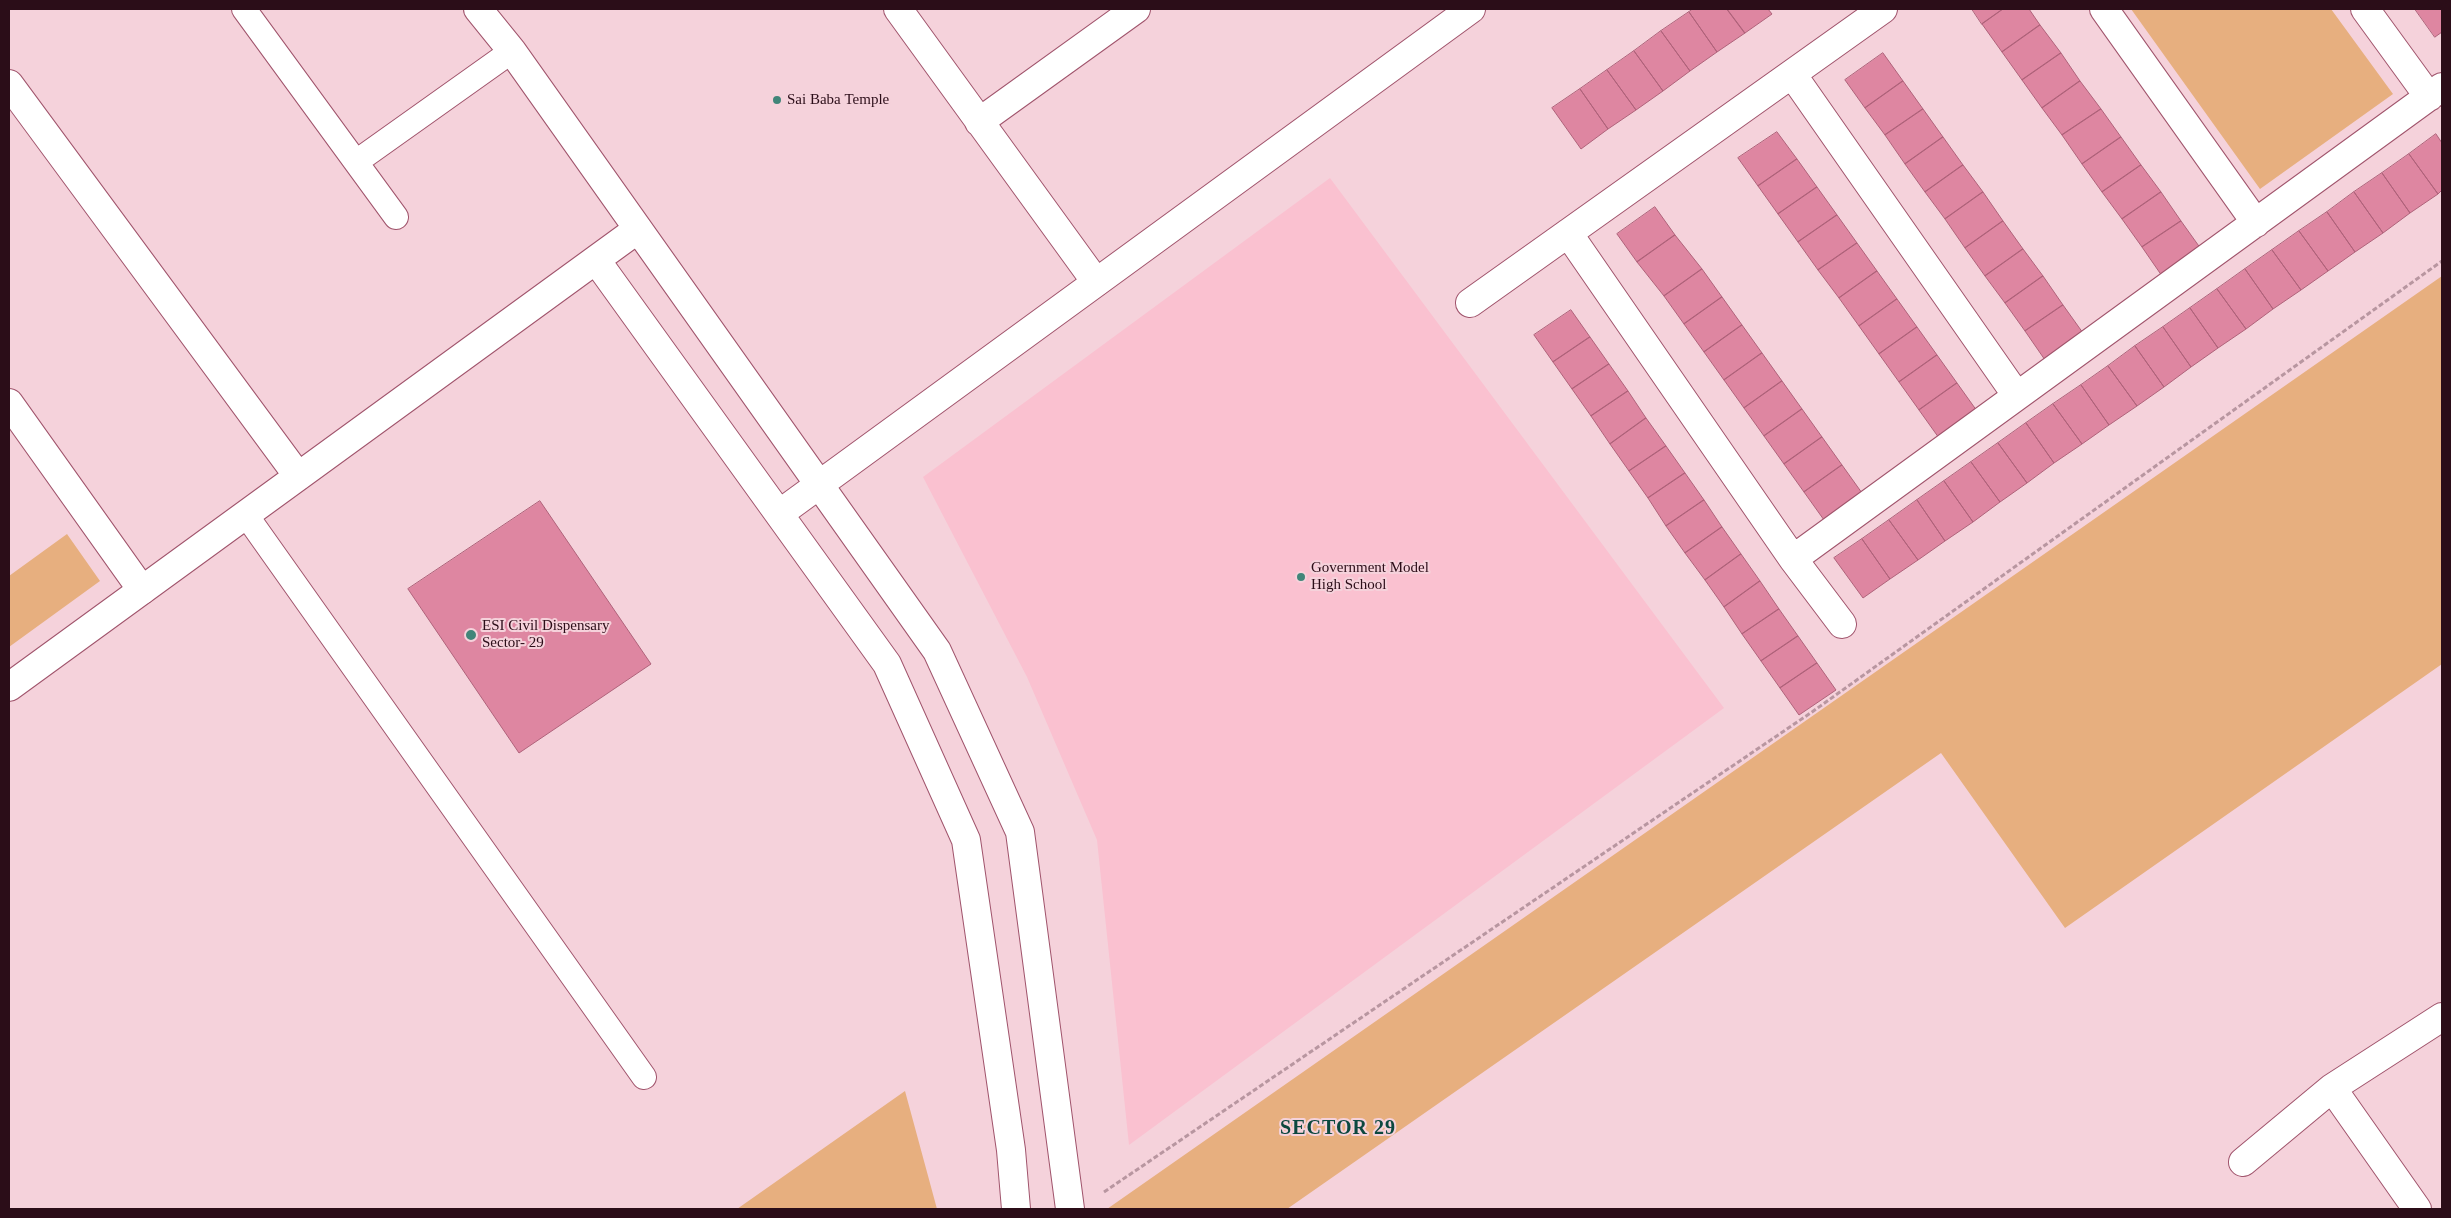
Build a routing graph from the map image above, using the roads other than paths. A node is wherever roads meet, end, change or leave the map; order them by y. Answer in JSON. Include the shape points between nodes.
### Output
{"nodes":[{"id":1,"x":244,"y":9,"type":"edge"},
{"id":2,"x":478,"y":9,"type":"edge"},
{"id":3,"x":898,"y":9,"type":"edge"},
{"id":4,"x":1136,"y":9,"type":"edge"},
{"id":5,"x":1471,"y":9,"type":"edge"},
{"id":6,"x":1883,"y":9,"type":"edge"},
{"id":7,"x":2104,"y":9,"type":"edge"},
{"id":8,"x":2365,"y":9,"type":"edge"},
{"id":9,"x":512,"y":51,"type":"junction"},
{"id":10,"x":1792,"y":74,"type":"junction"},
{"id":11,"x":9,"y":84,"type":"edge"},
{"id":12,"x":2435,"y":92,"type":"edge"},
{"id":13,"x":978,"y":122,"type":"junction"},
{"id":14,"x":356,"y":162,"type":"junction"},
{"id":15,"x":396,"y":218,"type":"dead end"},
{"id":16,"x":2256,"y":223,"type":"junction"},
{"id":17,"x":638,"y":229,"type":"junction"},
{"id":18,"x":1568,"y":233,"type":"junction"},
{"id":19,"x":596,"y":260,"type":"junction"},
{"id":20,"x":1096,"y":282,"type":"junction"},
{"id":21,"x":1470,"y":303,"type":"dead end"},
{"id":22,"x":2017,"y":396,"type":"junction"},
{"id":23,"x":9,"y":403,"type":"edge"},
{"id":24,"x":298,"y":476,"type":"junction"},
{"id":25,"x":819,"y":484,"type":"junction"},
{"id":26,"x":779,"y":514,"type":"junction"},
{"id":27,"x":246,"y":515,"type":"junction"},
{"id":28,"x":1793,"y":559,"type":"junction"},
{"id":29,"x":142,"y":590,"type":"junction"},
{"id":30,"x":1842,"y":624,"type":"dead end"},
{"id":31,"x":9,"y":687,"type":"edge"},
{"id":32,"x":2442,"y":1017,"type":"edge"},
{"id":33,"x":644,"y":1077,"type":"dead end"},
{"id":34,"x":2332,"y":1088,"type":"junction"},
{"id":35,"x":2243,"y":1162,"type":"dead end"},
{"id":36,"x":1016,"y":1209,"type":"edge"},
{"id":37,"x":1070,"y":1209,"type":"edge"},
{"id":38,"x":2417,"y":1209,"type":"edge"}],
"edges":[{"from":1,"to":14,"type":"lane"},
{"from":2,"to":9,"type":"street"},
{"from":3,"to":13,"type":"street"},
{"from":4,"to":13,"type":"street"},
{"from":5,"to":20,"type":"street"},
{"from":6,"to":10,"type":"street"},
{"from":7,"to":16,"type":"street"},
{"from":8,"to":12,"type":"street"},
{"from":9,"to":14,"type":"lane"},
{"from":9,"to":17,"type":"street"},
{"from":10,"to":18,"type":"street"},
{"from":10,"to":22,"type":"street"},
{"from":11,"to":24,"type":"street"},
{"from":12,"to":16,"type":"street"},
{"from":13,"to":20,"type":"street"},
{"from":14,"to":15,"type":"lane"},
{"from":16,"to":22,"type":"street"},
{"from":17,"to":19,"type":"street"},
{"from":17,"to":25,"type":"street"},
{"from":18,"to":21,"type":"street"},
{"from":18,"to":28,"type":"street"},
{"from":19,"to":24,"type":"street"},
{"from":19,"to":26,"type":"street"},
{"from":20,"to":25,"type":"street"},
{"from":22,"to":28,"type":"street"},
{"from":23,"to":29,"type":"street"},
{"from":24,"to":27,"type":"street"},
{"from":25,"to":26,"type":"street"},
{"from":25,"to":37,"type":"street","via":[[937,650],[1020,832]]},
{"from":26,"to":36,"type":"street","via":[[887,664],[966,840],[1011,1150]]},
{"from":27,"to":29,"type":"street"},
{"from":27,"to":33,"type":"lane"},
{"from":28,"to":30,"type":"street"},
{"from":29,"to":31,"type":"street"},
{"from":32,"to":34,"type":"street"},
{"from":34,"to":35,"type":"street"},
{"from":34,"to":38,"type":"street"}]}
